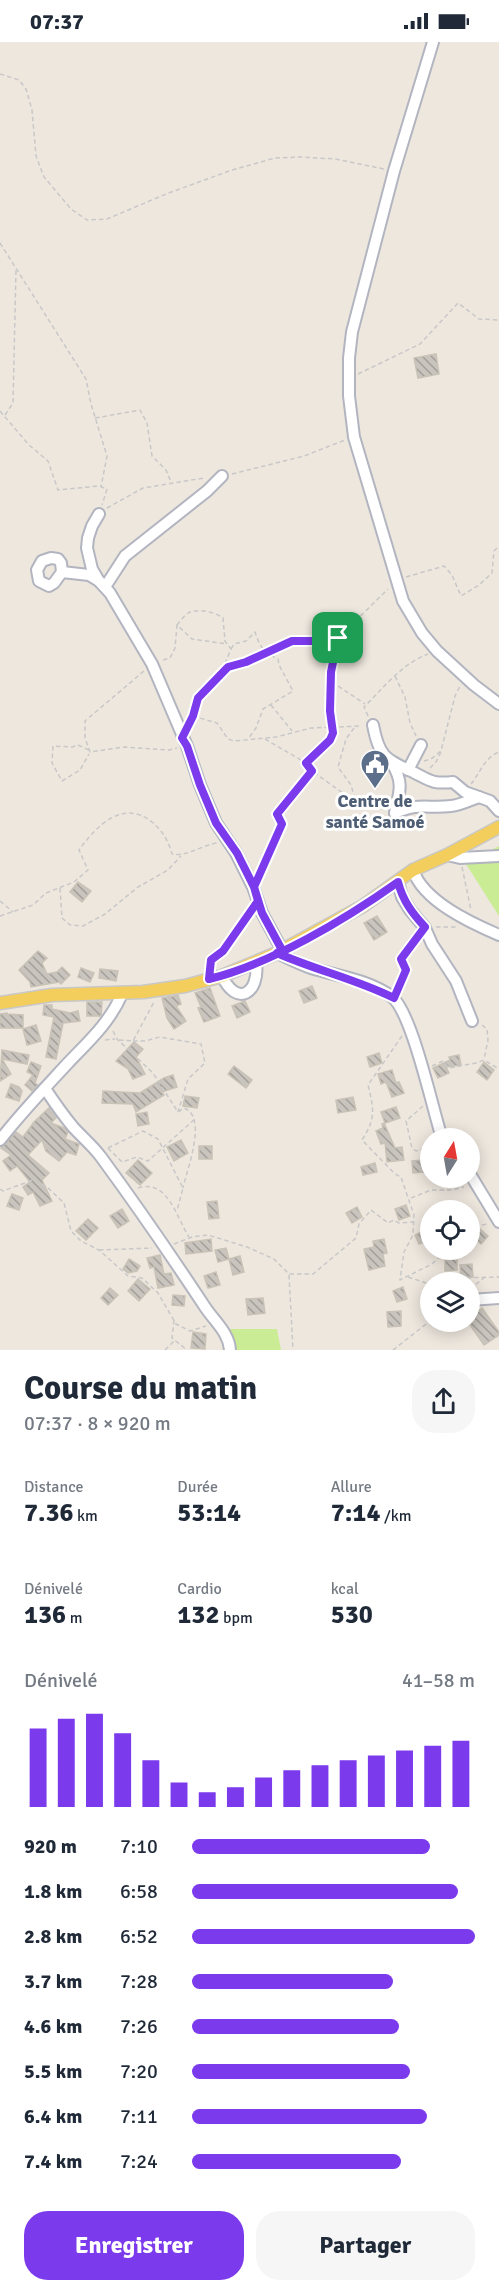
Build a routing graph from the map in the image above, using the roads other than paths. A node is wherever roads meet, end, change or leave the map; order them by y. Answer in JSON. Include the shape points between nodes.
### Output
{"nodes":[{"id":1,"x":433,"y":42,"type":"edge"},
{"id":2,"x":222,"y":476,"type":"dead end"},
{"id":3,"x":99,"y":514,"type":"road end"},
{"id":4,"x":62,"y":572,"type":"dead end"},
{"id":5,"x":102,"y":584,"type":"junction"},
{"id":6,"x":499,"y":704,"type":"edge"},
{"id":7,"x":373,"y":724,"type":"road end"},
{"id":8,"x":421,"y":745,"type":"road end"},
{"id":9,"x":393,"y":765,"type":"junction"},
{"id":10,"x":409,"y":768,"type":"junction"},
{"id":11,"x":479,"y":797,"type":"junction"},
{"id":12,"x":499,"y":811,"type":"edge"},
{"id":13,"x":499,"y":827,"type":"edge"},
{"id":14,"x":454,"y":856,"type":"junction"},
{"id":15,"x":499,"y":856,"type":"edge"},
{"id":16,"x":413,"y":870,"type":"junction"},
{"id":17,"x":398,"y":882,"type":"junction"},
{"id":18,"x":499,"y":935,"type":"edge"},
{"id":19,"x":279,"y":952,"type":"junction"},
{"id":20,"x":256,"y":963,"type":"junction"},
{"id":21,"x":222,"y":976,"type":"junction"},
{"id":22,"x":122,"y":994,"type":"junction"},
{"id":23,"x":0,"y":1003,"type":"edge"},
{"id":24,"x":472,"y":1021,"type":"road end"},
{"id":25,"x":46,"y":1090,"type":"junction"},
{"id":26,"x":439,"y":1128,"type":"edge"},
{"id":27,"x":0,"y":1140,"type":"edge"},
{"id":28,"x":478,"y":1188,"type":"edge"},
{"id":29,"x":496,"y":1218,"type":"edge"},
{"id":30,"x":499,"y":1298,"type":"edge"},
{"id":31,"x":480,"y":1299,"type":"edge"},
{"id":32,"x":230,"y":1350,"type":"edge"}],
"edges":[{"from":1,"to":6,"type":"street","via":[[352,332],[349,379],[354,437],[404,601],[414,620],[437,651]]},
{"from":2,"to":5,"type":"street","via":[[125,556]]},
{"from":3,"to":5,"type":"street","via":[[87,548],[92,568]]},
{"from":4,"to":5,"type":"street","via":[[89,575]]},
{"from":5,"to":19,"type":"street","via":[[152,664],[216,823],[254,887]]},
{"from":7,"to":9,"type":"street","via":[[379,747]]},
{"from":8,"to":10,"type":"street"},
{"from":9,"to":10,"type":"street"},
{"from":9,"to":11,"type":"street","via":[[400,777],[395,813],[423,805],[453,806]]},
{"from":10,"to":11,"type":"street","via":[[435,784],[453,782]]},
{"from":11,"to":12,"type":"street","via":[[490,801]]},
{"from":13,"to":14,"type":"main road"},
{"from":14,"to":15,"type":"street"},
{"from":14,"to":16,"type":"main road"},
{"from":16,"to":17,"type":"main road"},
{"from":16,"to":18,"type":"street","via":[[432,896],[475,925]]},
{"from":17,"to":19,"type":"main road"},
{"from":17,"to":24,"type":"street","via":[[402,897],[425,927],[456,981]]},
{"from":19,"to":20,"type":"main road"},
{"from":19,"to":26,"type":"street","via":[[308,967],[394,998],[409,1026]]},
{"from":20,"to":21,"type":"main road"},
{"from":20,"to":21,"type":"street","via":[[254,985],[243,994],[231,990]]},
{"from":21,"to":22,"type":"main road","via":[[185,986]]},
{"from":22,"to":23,"type":"main road","via":[[88,993]]},
{"from":22,"to":25,"type":"street","via":[[108,1020]]},
{"from":25,"to":27,"type":"street"},
{"from":25,"to":32,"type":"street","via":[[166,1247],[229,1339]]},
{"from":28,"to":29,"type":"street"},
{"from":30,"to":31,"type":"street"}]}
